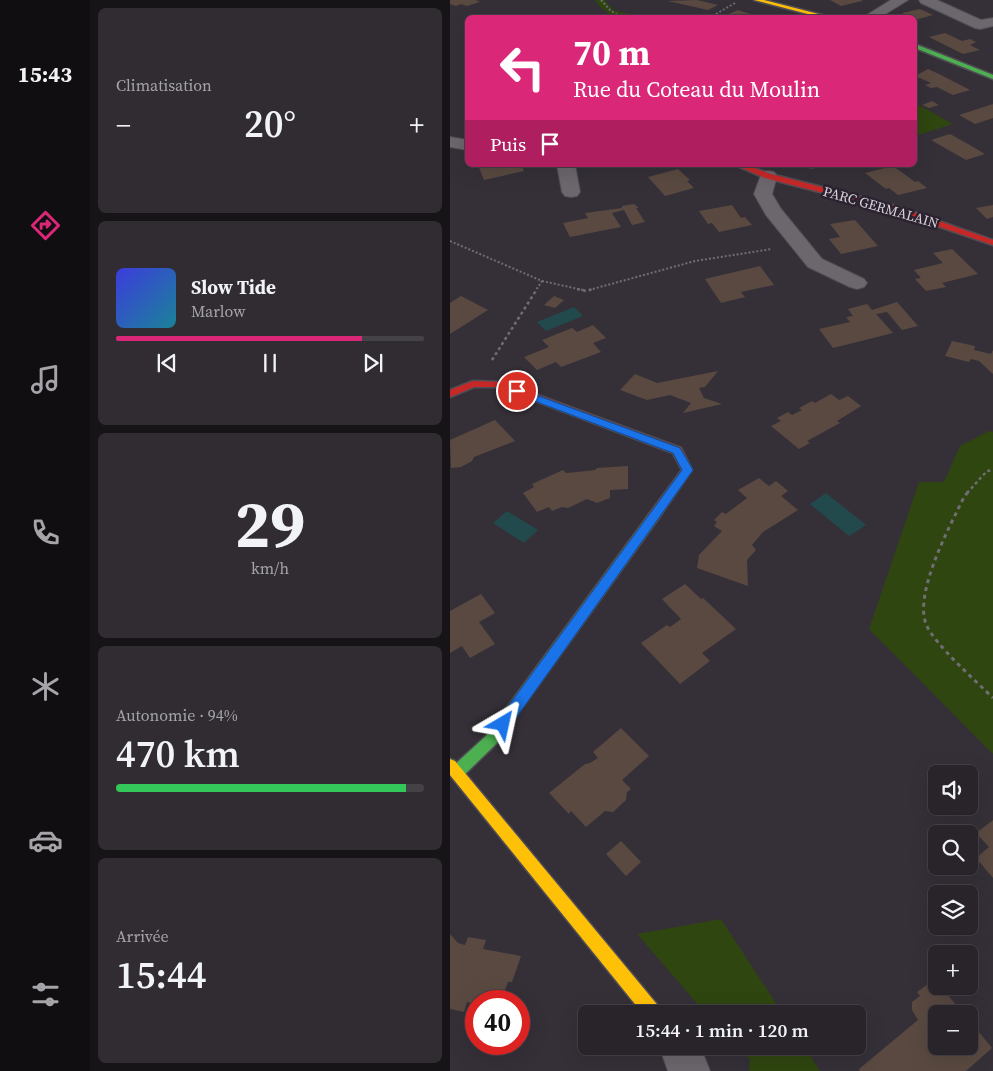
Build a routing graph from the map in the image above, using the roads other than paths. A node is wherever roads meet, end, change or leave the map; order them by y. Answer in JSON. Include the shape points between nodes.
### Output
{"nodes":[{"id":1,"x":757,"y":0,"type":"edge"},
{"id":2,"x":901,"y":0,"type":"edge"},
{"id":3,"x":926,"y":0,"type":"edge"},
{"id":4,"x":820,"y":15,"type":"edge"},
{"id":5,"x":874,"y":15,"type":"edge"},
{"id":6,"x":993,"y":22,"type":"edge"},
{"id":7,"x":917,"y":47,"type":"edge"},
{"id":8,"x":993,"y":77,"type":"edge"},
{"id":9,"x":450,"y":142,"type":"edge"},
{"id":10,"x":465,"y":144,"type":"edge"},
{"id":11,"x":566,"y":167,"type":"edge"},
{"id":12,"x":744,"y":167,"type":"edge"},
{"id":13,"x":768,"y":176,"type":"junction"},
{"id":14,"x":571,"y":192,"type":"dead end"},
{"id":15,"x":993,"y":243,"type":"edge"},
{"id":16,"x":857,"y":283,"type":"dead end"},
{"id":17,"x":450,"y":394,"type":"edge"},
{"id":18,"x":453,"y":769,"type":"edge"},
{"id":19,"x":647,"y":1005,"type":"edge"},
{"id":20,"x":683,"y":1055,"type":"edge"},
{"id":21,"x":689,"y":1071,"type":"edge"}],
"edges":[{"from":1,"to":4,"type":"street"},
{"from":2,"to":5,"type":"street"},
{"from":3,"to":6,"type":"street","via":[[980,25]]},
{"from":7,"to":8,"type":"street"},
{"from":9,"to":10,"type":"street"},
{"from":11,"to":14,"type":"street"},
{"from":12,"to":13,"type":"street","name":"PARC GERMALAIN"},
{"from":13,"to":15,"type":"street","name":"PARC GERMALAIN","via":[[893,208]]},
{"from":13,"to":16,"type":"street","via":[[763,194],[800,244],[815,262]]},
{"from":17,"to":18,"type":"street","via":[[482,381],[499,384],[677,451],[687,470],[491,740]]},
{"from":18,"to":19,"type":"street"},
{"from":20,"to":21,"type":"street"}]}
